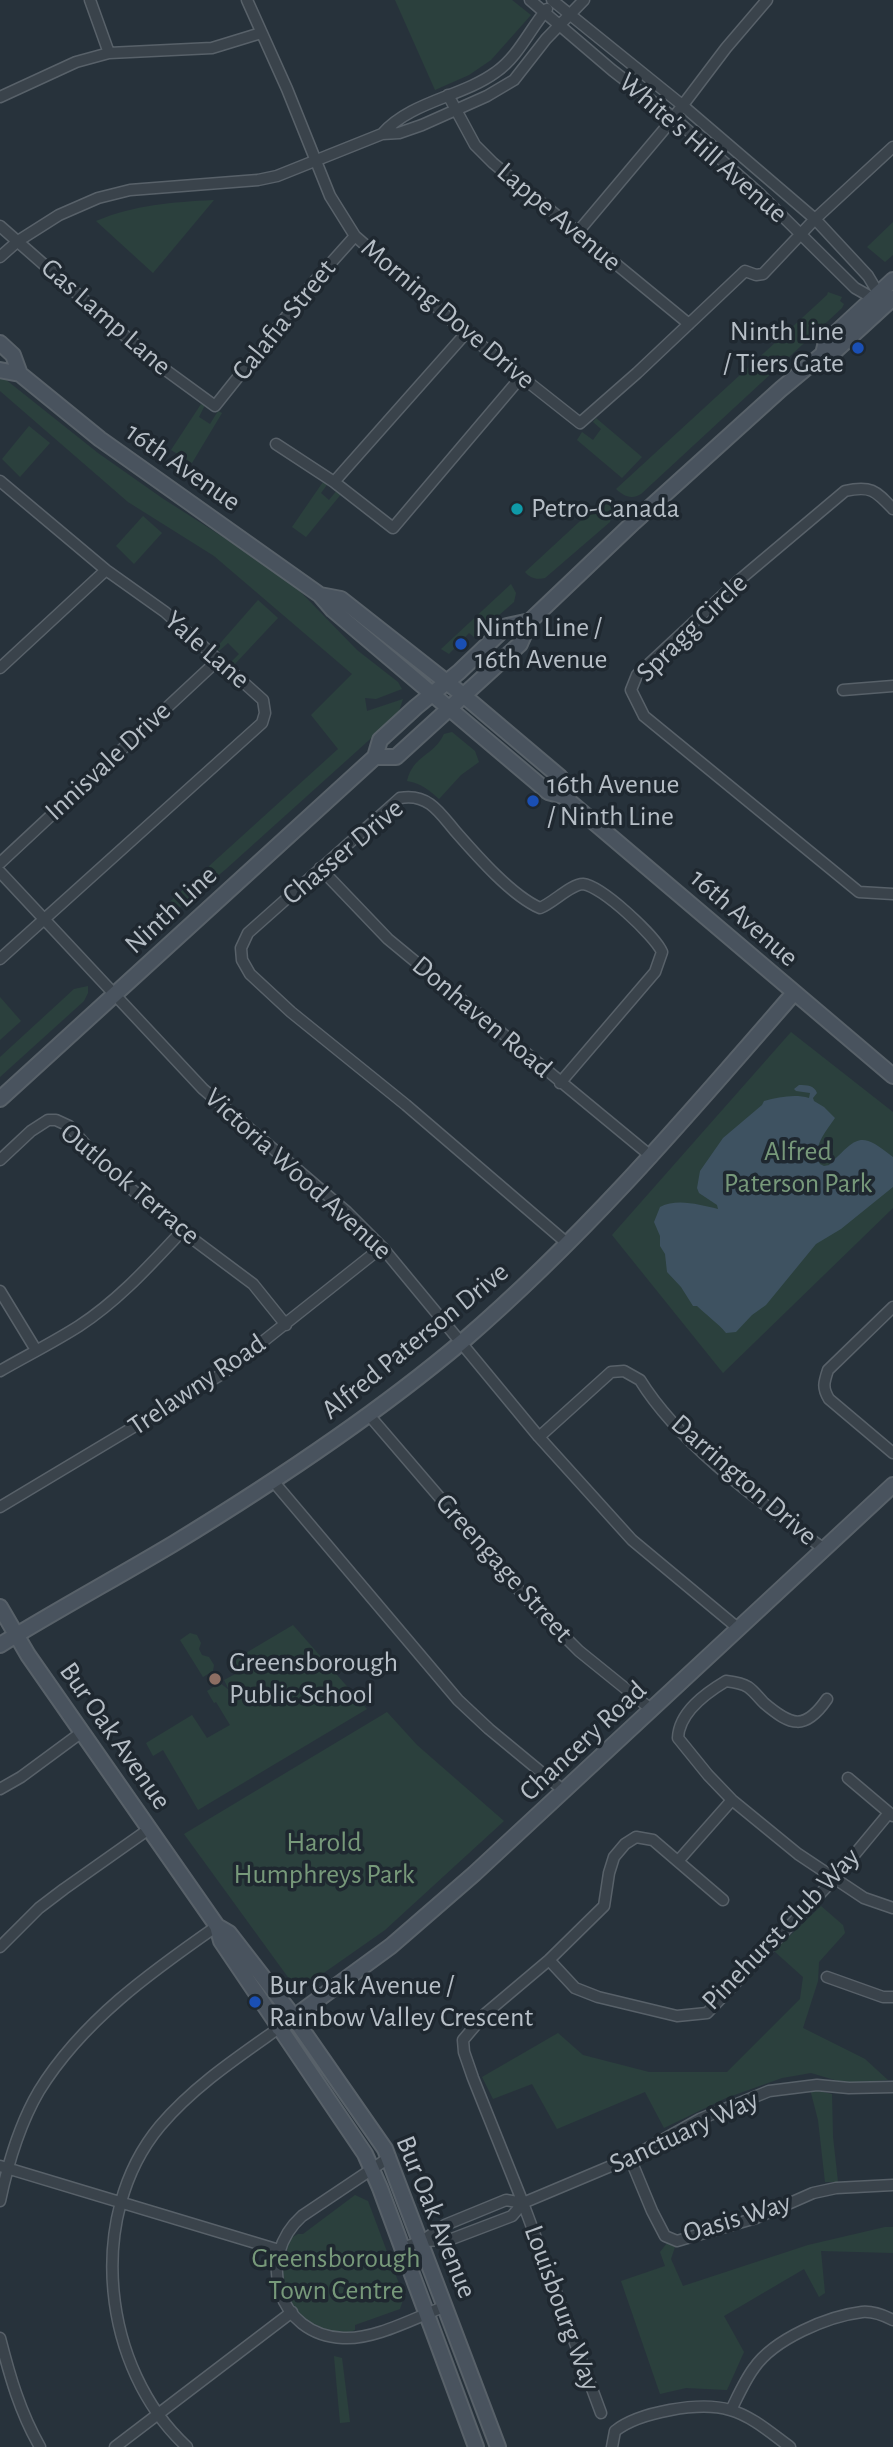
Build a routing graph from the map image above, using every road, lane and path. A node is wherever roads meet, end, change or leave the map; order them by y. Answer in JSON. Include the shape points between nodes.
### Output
{"nodes":[{"id":1,"x":90,"y":0,"type":"edge"},
{"id":2,"x":247,"y":0,"type":"edge"},
{"id":3,"x":530,"y":0,"type":"edge"},
{"id":4,"x":584,"y":0,"type":"edge"},
{"id":5,"x":767,"y":0,"type":"edge"},
{"id":6,"x":553,"y":1,"type":"edge"},
{"id":7,"x":544,"y":12,"type":"junction"},
{"id":8,"x":570,"y":16,"type":"junction"},
{"id":9,"x":559,"y":26,"type":"junction"},
{"id":10,"x":261,"y":33,"type":"junction"},
{"id":11,"x":109,"y":53,"type":"junction"},
{"id":12,"x":448,"y":96,"type":"junction"},
{"id":13,"x":0,"y":97,"type":"edge"},
{"id":14,"x":682,"y":105,"type":"junction"},
{"id":15,"x":457,"y":109,"type":"junction"},
{"id":16,"x":674,"y":118,"type":"junction"},
{"id":17,"x":382,"y":134,"type":"junction"},
{"id":18,"x":893,"y":147,"type":"edge"},
{"id":19,"x":317,"y":161,"type":"junction"},
{"id":20,"x":815,"y":219,"type":"junction"},
{"id":21,"x":0,"y":226,"type":"edge"},
{"id":22,"x":577,"y":233,"type":"junction"},
{"id":23,"x":802,"y":233,"type":"junction"},
{"id":24,"x":355,"y":236,"type":"junction"},
{"id":25,"x":18,"y":241,"type":"junction"},
{"id":26,"x":0,"y":257,"type":"edge"},
{"id":27,"x":893,"y":280,"type":"edge"},
{"id":28,"x":885,"y":301,"type":"edge"},
{"id":29,"x":688,"y":324,"type":"junction"},
{"id":30,"x":466,"y":333,"type":"junction"},
{"id":31,"x":0,"y":343,"type":"edge"},
{"id":32,"x":0,"y":370,"type":"edge"},
{"id":33,"x":20,"y":374,"type":"junction"},
{"id":34,"x":521,"y":377,"type":"junction"},
{"id":35,"x":215,"y":406,"type":"joint"},
{"id":36,"x":276,"y":444,"type":"dead end"},
{"id":37,"x":0,"y":481,"type":"edge"},
{"id":38,"x":334,"y":482,"type":"junction"},
{"id":39,"x":893,"y":509,"type":"edge"},
{"id":40,"x":106,"y":570,"type":"junction"},
{"id":41,"x":320,"y":595,"type":"junction"},
{"id":42,"x":530,"y":621,"type":"junction"},
{"id":43,"x":218,"y":660,"type":"junction"},
{"id":44,"x":0,"y":668,"type":"edge"},
{"id":45,"x":446,"y":682,"type":"junction"},
{"id":46,"x":893,"y":686,"type":"edge"},
{"id":47,"x":843,"y":690,"type":"dead end"},
{"id":48,"x":432,"y":693,"type":"junction"},
{"id":49,"x":463,"y":695,"type":"junction"},
{"id":50,"x":449,"y":708,"type":"junction"},
{"id":51,"x":375,"y":757,"type":"junction"},
{"id":52,"x":563,"y":796,"type":"junction"},
{"id":53,"x":0,"y":863,"type":"edge"},
{"id":54,"x":320,"y":868,"type":"junction"},
{"id":55,"x":0,"y":872,"type":"edge"},
{"id":56,"x":893,"y":894,"type":"edge"},
{"id":57,"x":44,"y":920,"type":"junction"},
{"id":58,"x":0,"y":959,"type":"edge"},
{"id":59,"x":793,"y":993,"type":"junction"},
{"id":60,"x":114,"y":994,"type":"junction"},
{"id":61,"x":893,"y":1076,"type":"edge"},
{"id":62,"x":561,"y":1083,"type":"junction"},
{"id":63,"x":0,"y":1099,"type":"edge"},
{"id":64,"x":652,"y":1157,"type":"junction"},
{"id":65,"x":0,"y":1160,"type":"edge"},
{"id":66,"x":182,"y":1231,"type":"junction"},
{"id":67,"x":568,"y":1244,"type":"junction"},
{"id":68,"x":382,"y":1247,"type":"junction"},
{"id":69,"x":0,"y":1291,"type":"edge"},
{"id":70,"x":893,"y":1307,"type":"edge"},
{"id":71,"x":286,"y":1325,"type":"junction"},
{"id":72,"x":461,"y":1342,"type":"junction"},
{"id":73,"x":36,"y":1350,"type":"junction"},
{"id":74,"x":0,"y":1371,"type":"edge"},
{"id":75,"x":368,"y":1414,"type":"junction"},
{"id":76,"x":540,"y":1437,"type":"junction"},
{"id":77,"x":893,"y":1453,"type":"edge"},
{"id":78,"x":274,"y":1481,"type":"junction"},
{"id":79,"x":893,"y":1485,"type":"edge"},
{"id":80,"x":0,"y":1507,"type":"edge"},
{"id":81,"x":824,"y":1549,"type":"junction"},
{"id":82,"x":0,"y":1607,"type":"edge"},
{"id":83,"x":739,"y":1629,"type":"junction"},
{"id":84,"x":16,"y":1635,"type":"junction"},
{"id":85,"x":0,"y":1645,"type":"edge"},
{"id":86,"x":827,"y":1699,"type":"dead end"},
{"id":87,"x":652,"y":1710,"type":"junction"},
{"id":88,"x":82,"y":1732,"type":"junction"},
{"id":89,"x":848,"y":1778,"type":"dead end"},
{"id":90,"x":0,"y":1789,"type":"edge"},
{"id":91,"x":564,"y":1791,"type":"junction"},
{"id":92,"x":732,"y":1800,"type":"junction"},
{"id":93,"x":891,"y":1814,"type":"edge"},
{"id":94,"x":149,"y":1829,"type":"junction"},
{"id":95,"x":679,"y":1860,"type":"junction"},
{"id":96,"x":835,"y":1878,"type":"junction"},
{"id":97,"x":723,"y":1900,"type":"dead end"},
{"id":98,"x":893,"y":1908,"type":"edge"},
{"id":99,"x":217,"y":1926,"type":"junction"},
{"id":100,"x":0,"y":1947,"type":"edge"},
{"id":101,"x":549,"y":1960,"type":"junction"},
{"id":102,"x":827,"y":1977,"type":"dead end"},
{"id":103,"x":893,"y":1997,"type":"edge"},
{"id":104,"x":294,"y":2018,"type":"junction"},
{"id":105,"x":279,"y":2028,"type":"junction"},
{"id":106,"x":893,"y":2087,"type":"edge"},
{"id":107,"x":390,"y":2157,"type":"junction"},
{"id":108,"x":630,"y":2158,"type":"junction"},
{"id":109,"x":4,"y":2167,"type":"edge"},
{"id":110,"x":372,"y":2168,"type":"junction"},
{"id":111,"x":893,"y":2185,"type":"edge"},
{"id":112,"x":0,"y":2201,"type":"edge"},
{"id":113,"x":121,"y":2202,"type":"junction"},
{"id":114,"x":523,"y":2203,"type":"junction"},
{"id":115,"x":422,"y":2241,"type":"junction"},
{"id":116,"x":403,"y":2248,"type":"junction"},
{"id":117,"x":279,"y":2250,"type":"junction"},
{"id":118,"x":446,"y":2306,"type":"junction"},
{"id":119,"x":292,"y":2312,"type":"junction"},
{"id":120,"x":427,"y":2313,"type":"junction"},
{"id":121,"x":893,"y":2320,"type":"edge"},
{"id":122,"x":0,"y":2338,"type":"edge"},
{"id":123,"x":731,"y":2410,"type":"junction"},
{"id":124,"x":601,"y":2413,"type":"dead end"},
{"id":125,"x":159,"y":2415,"type":"junction"},
{"id":126,"x":40,"y":2447,"type":"edge"},
{"id":127,"x":115,"y":2447,"type":"edge"},
{"id":128,"x":187,"y":2447,"type":"edge"},
{"id":129,"x":476,"y":2447,"type":"edge"},
{"id":130,"x":498,"y":2447,"type":"edge"},
{"id":131,"x":612,"y":2447,"type":"edge"},
{"id":132,"x":790,"y":2447,"type":"edge"}],
"edges":[{"from":1,"to":11,"type":"street"},
{"from":2,"to":10,"type":"street","name":"Morning Dove Drive"},
{"from":3,"to":7,"type":"street","name":"White's Hill Avenue"},
{"from":4,"to":8,"type":"street"},
{"from":5,"to":14,"type":"street"},
{"from":6,"to":7,"type":"street"},
{"from":6,"to":8,"type":"street","name":"White's Hill Avenue"},
{"from":7,"to":9,"type":"street","name":"White's Hill Avenue"},
{"from":7,"to":12,"type":"street","via":[[499,71]]},
{"from":8,"to":9,"type":"street"},
{"from":8,"to":14,"type":"street","name":"White's Hill Avenue"},
{"from":9,"to":15,"type":"street","via":[[514,80]]},
{"from":9,"to":16,"type":"street","name":"White's Hill Avenue"},
{"from":10,"to":11,"type":"street","via":[[212,48]]},
{"from":10,"to":19,"type":"street","name":"Morning Dove Drive"},
{"from":11,"to":13,"type":"street","via":[[76,62]]},
{"from":12,"to":15,"type":"street","name":"Lappe Avenue"},
{"from":12,"to":17,"type":"street","via":[[391,124]]},
{"from":14,"to":16,"type":"street"},
{"from":14,"to":20,"type":"street","name":"White's Hill Avenue"},
{"from":15,"to":17,"type":"street","via":[[399,133]]},
{"from":15,"to":22,"type":"street","name":"Lappe Avenue","via":[[475,145]]},
{"from":16,"to":22,"type":"street"},
{"from":16,"to":23,"type":"street","name":"White's Hill Avenue"},
{"from":17,"to":19,"type":"street"},
{"from":18,"to":20,"type":"street"},
{"from":19,"to":24,"type":"street","name":"Morning Dove Drive","via":[[330,196]]},
{"from":19,"to":25,"type":"street","via":[[258,180],[130,190],[98,198]]},
{"from":20,"to":23,"type":"street"},
{"from":20,"to":28,"type":"street","name":"White's Hill Avenue"},
{"from":21,"to":25,"type":"street","name":"Gas Lamp Lane"},
{"from":22,"to":29,"type":"street","name":"Lappe Avenue"},
{"from":23,"to":28,"type":"street","name":"White's Hill Avenue","via":[[855,288]]},
{"from":23,"to":29,"type":"street","via":[[763,274],[745,271]]},
{"from":24,"to":30,"type":"street","name":"Morning Dove Drive"},
{"from":24,"to":35,"type":"street","name":"Calafia Street"},
{"from":25,"to":26,"type":"street"},
{"from":25,"to":35,"type":"street","name":"Gas Lamp Lane","via":[[156,363]]},
{"from":27,"to":28,"type":"street","name":"Ninth Line"},
{"from":28,"to":42,"type":"street","name":"Ninth Line","via":[[835,352],[823,354]]},
{"from":29,"to":34,"type":"street","name":"Morning Dove Drive","via":[[580,423]]},
{"from":30,"to":34,"type":"street","name":"Morning Dove Drive"},
{"from":30,"to":38,"type":"street"},
{"from":31,"to":33,"type":"street","name":"16th Avenue","via":[[13,355]]},
{"from":32,"to":33,"type":"street","name":"16th Avenue"},
{"from":33,"to":41,"type":"street","name":"16th Avenue","via":[[100,439]]},
{"from":34,"to":38,"type":"street","via":[[393,528]]},
{"from":36,"to":38,"type":"street"},
{"from":37,"to":40,"type":"street","name":"Yale Lane"},
{"from":39,"to":56,"type":"street","name":"Spragg Circle","via":[[876,491],[860,487],[845,491],[737,582],[637,675],[631,690],[644,716],[859,892]]},
{"from":40,"to":43,"type":"street","name":"Yale Lane","via":[[164,612]]},
{"from":40,"to":44,"type":"street"},
{"from":41,"to":45,"type":"street","name":"16th Avenue","via":[[341,600]]},
{"from":41,"to":48,"type":"street","name":"16th Avenue"},
{"from":42,"to":45,"type":"street","name":"Ninth Line","via":[[507,626]]},
{"from":42,"to":49,"type":"street","name":"Ninth Line","via":[[520,644]]},
{"from":43,"to":53,"type":"street","name":"Innisvale Drive"},
{"from":43,"to":57,"type":"street","name":"Yale Lane","via":[[264,700],[262,723]]},
{"from":45,"to":48,"type":"street","name":"Ninth Line"},
{"from":45,"to":49,"type":"street","name":"16th Avenue"},
{"from":46,"to":47,"type":"street"},
{"from":48,"to":50,"type":"street","name":"16th Avenue"},
{"from":48,"to":51,"type":"street","name":"Ninth Line","via":[[380,740]]},
{"from":49,"to":50,"type":"street","name":"Ninth Line"},
{"from":49,"to":52,"type":"street","name":"16th Avenue","via":[[560,778]]},
{"from":50,"to":51,"type":"street","name":"Ninth Line","via":[[396,757]]},
{"from":50,"to":52,"type":"street","name":"16th Avenue","via":[[548,792]]},
{"from":51,"to":60,"type":"street","name":"Ninth Line"},
{"from":52,"to":59,"type":"street","name":"16th Avenue"},
{"from":54,"to":62,"type":"street","name":"Donhaven Road","via":[[388,939]]},
{"from":54,"to":62,"type":"street","name":"Chasser Drive","via":[[400,798],[412,796],[432,805],[477,856],[528,903],[540,908],[583,884],[600,890],[657,940],[662,952],[655,972]]},
{"from":54,"to":67,"type":"street","name":"Chasser Drive","via":[[248,933],[242,960],[250,974]]},
{"from":55,"to":57,"type":"street","name":"Victoria Wood Avenue"},
{"from":57,"to":58,"type":"street"},
{"from":57,"to":60,"type":"street","name":"Victoria Wood Avenue"},
{"from":59,"to":61,"type":"street","name":"16th Avenue"},
{"from":59,"to":64,"type":"street","name":"Alfred Paterson Drive"},
{"from":60,"to":63,"type":"street","name":"Ninth Line"},
{"from":60,"to":68,"type":"street","name":"Victoria Wood Avenue","via":[[204,1089]]},
{"from":62,"to":64,"type":"street","name":"Donhaven Road"},
{"from":64,"to":67,"type":"street","name":"Alfred Paterson Drive"},
{"from":65,"to":66,"type":"street","name":"Outlook Terrace","via":[[31,1131],[57,1120]]},
{"from":66,"to":71,"type":"street","name":"Outlook Terrace","via":[[253,1284]]},
{"from":66,"to":73,"type":"street","via":[[125,1291],[79,1326]]},
{"from":67,"to":72,"type":"street","name":"Alfred Paterson Drive"},
{"from":68,"to":71,"type":"street","name":"Trelawny Road"},
{"from":68,"to":72,"type":"street","name":"Victoria Wood Avenue"},
{"from":69,"to":73,"type":"street"},
{"from":70,"to":77,"type":"street","via":[[828,1370],[823,1383],[829,1399]]},
{"from":71,"to":80,"type":"street","name":"Trelawny Road","via":[[222,1374]]},
{"from":72,"to":75,"type":"street","name":"Alfred Paterson Drive"},
{"from":72,"to":76,"type":"street","name":"Victoria Wood Avenue"},
{"from":73,"to":74,"type":"street"},
{"from":75,"to":78,"type":"street","name":"Alfred Paterson Drive"},
{"from":75,"to":87,"type":"street","name":"Greengage Street","via":[[526,1598],[579,1651]]},
{"from":76,"to":81,"type":"street","name":"Darrington Drive","via":[[611,1371],[632,1374],[692,1441],[750,1493]]},
{"from":76,"to":83,"type":"street","name":"Victoria Wood Avenue","via":[[632,1540]]},
{"from":78,"to":84,"type":"street","name":"Alfred Paterson Drive"},
{"from":78,"to":91,"type":"street","via":[[458,1700]]},
{"from":79,"to":81,"type":"street","name":"Chancery Road"},
{"from":81,"to":83,"type":"street","name":"Chancery Road"},
{"from":82,"to":84,"type":"street","name":"Bur Oak Avenue"},
{"from":83,"to":87,"type":"street","name":"Chancery Road"},
{"from":84,"to":85,"type":"street","name":"Alfred Paterson Drive"},
{"from":84,"to":88,"type":"street","name":"Bur Oak Avenue"},
{"from":86,"to":92,"type":"street","via":[[815,1716],[792,1723],[748,1687],[726,1681],[682,1717],[678,1738]]},
{"from":87,"to":91,"type":"street","name":"Chancery Road"},
{"from":88,"to":90,"type":"street"},
{"from":88,"to":94,"type":"street","name":"Bur Oak Avenue"},
{"from":89,"to":93,"type":"street"},
{"from":91,"to":104,"type":"street","name":"Chancery Road","via":[[391,1946]]},
{"from":92,"to":95,"type":"street"},
{"from":92,"to":96,"type":"street"},
{"from":93,"to":96,"type":"street","name":"Pinehurst Club Way"},
{"from":94,"to":99,"type":"street","name":"Bur Oak Avenue"},
{"from":94,"to":100,"type":"street","via":[[39,1908]]},
{"from":95,"to":97,"type":"street"},
{"from":95,"to":101,"type":"street","via":[[653,1840],[636,1837],[625,1844],[614,1857],[604,1906]]},
{"from":96,"to":98,"type":"street","via":[[864,1898]]},
{"from":96,"to":101,"type":"street","name":"Pinehurst Club Way","via":[[707,2013],[677,2016],[598,1997],[575,1988]]},
{"from":99,"to":104,"type":"street","name":"Bur Oak Avenue","via":[[229,1933]]},
{"from":99,"to":105,"type":"street","name":"Bur Oak Avenue","via":[[221,1941]]},
{"from":99,"to":109,"type":"street","via":[[125,1994],[91,2026],[39,2091]]},
{"from":101,"to":114,"type":"street","name":"Louisbourg Way","via":[[485,2014],[463,2040],[473,2078]]},
{"from":102,"to":103,"type":"street"},
{"from":104,"to":105,"type":"street","name":"Chancery Road"},
{"from":104,"to":107,"type":"street","name":"Bur Oak Avenue"},
{"from":105,"to":110,"type":"street","name":"Bur Oak Avenue"},
{"from":105,"to":113,"type":"street","via":[[219,2071],[159,2127]]},
{"from":106,"to":108,"type":"street","name":"Sanctuary Way","via":[[817,2085],[769,2091],[700,2119]]},
{"from":107,"to":110,"type":"street"},
{"from":107,"to":115,"type":"street","name":"Bur Oak Avenue"},
{"from":108,"to":111,"type":"street","name":"Oasis Way","via":[[665,2236],[677,2241],[756,2218],[813,2193]]},
{"from":108,"to":114,"type":"street","name":"Sanctuary Way"},
{"from":109,"to":112,"type":"street"},
{"from":109,"to":113,"type":"street"},
{"from":110,"to":116,"type":"street","name":"Bur Oak Avenue"},
{"from":110,"to":117,"type":"street","via":[[302,2216]]},
{"from":113,"to":117,"type":"street"},
{"from":113,"to":125,"type":"street","via":[[111,2262],[117,2316],[136,2378]]},
{"from":114,"to":115,"type":"street","name":"Sanctuary Way","via":[[512,2216],[462,2235]]},
{"from":114,"to":115,"type":"street","name":"Sanctuary Way","via":[[506,2200],[445,2225]]},
{"from":114,"to":124,"type":"street","name":"Louisbourg Way"},
{"from":115,"to":116,"type":"street","name":"Sanctuary Way"},
{"from":115,"to":118,"type":"street","name":"Bur Oak Avenue"},
{"from":116,"to":120,"type":"street","name":"Bur Oak Avenue"},
{"from":117,"to":119,"type":"street","via":[[278,2284]]},
{"from":118,"to":120,"type":"street"},
{"from":118,"to":130,"type":"street","name":"Bur Oak Avenue"},
{"from":119,"to":120,"type":"street","via":[[314,2331],[346,2339]]},
{"from":119,"to":125,"type":"street"},
{"from":120,"to":129,"type":"street","name":"Bur Oak Avenue"},
{"from":121,"to":123,"type":"street","via":[[864,2312],[828,2320],[789,2338],[754,2368]]},
{"from":122,"to":126,"type":"street","via":[[13,2388]]},
{"from":123,"to":131,"type":"street","via":[[701,2407],[652,2415],[615,2431]]},
{"from":123,"to":132,"type":"street"},
{"from":125,"to":127,"type":"street"},
{"from":125,"to":128,"type":"street"}]}
